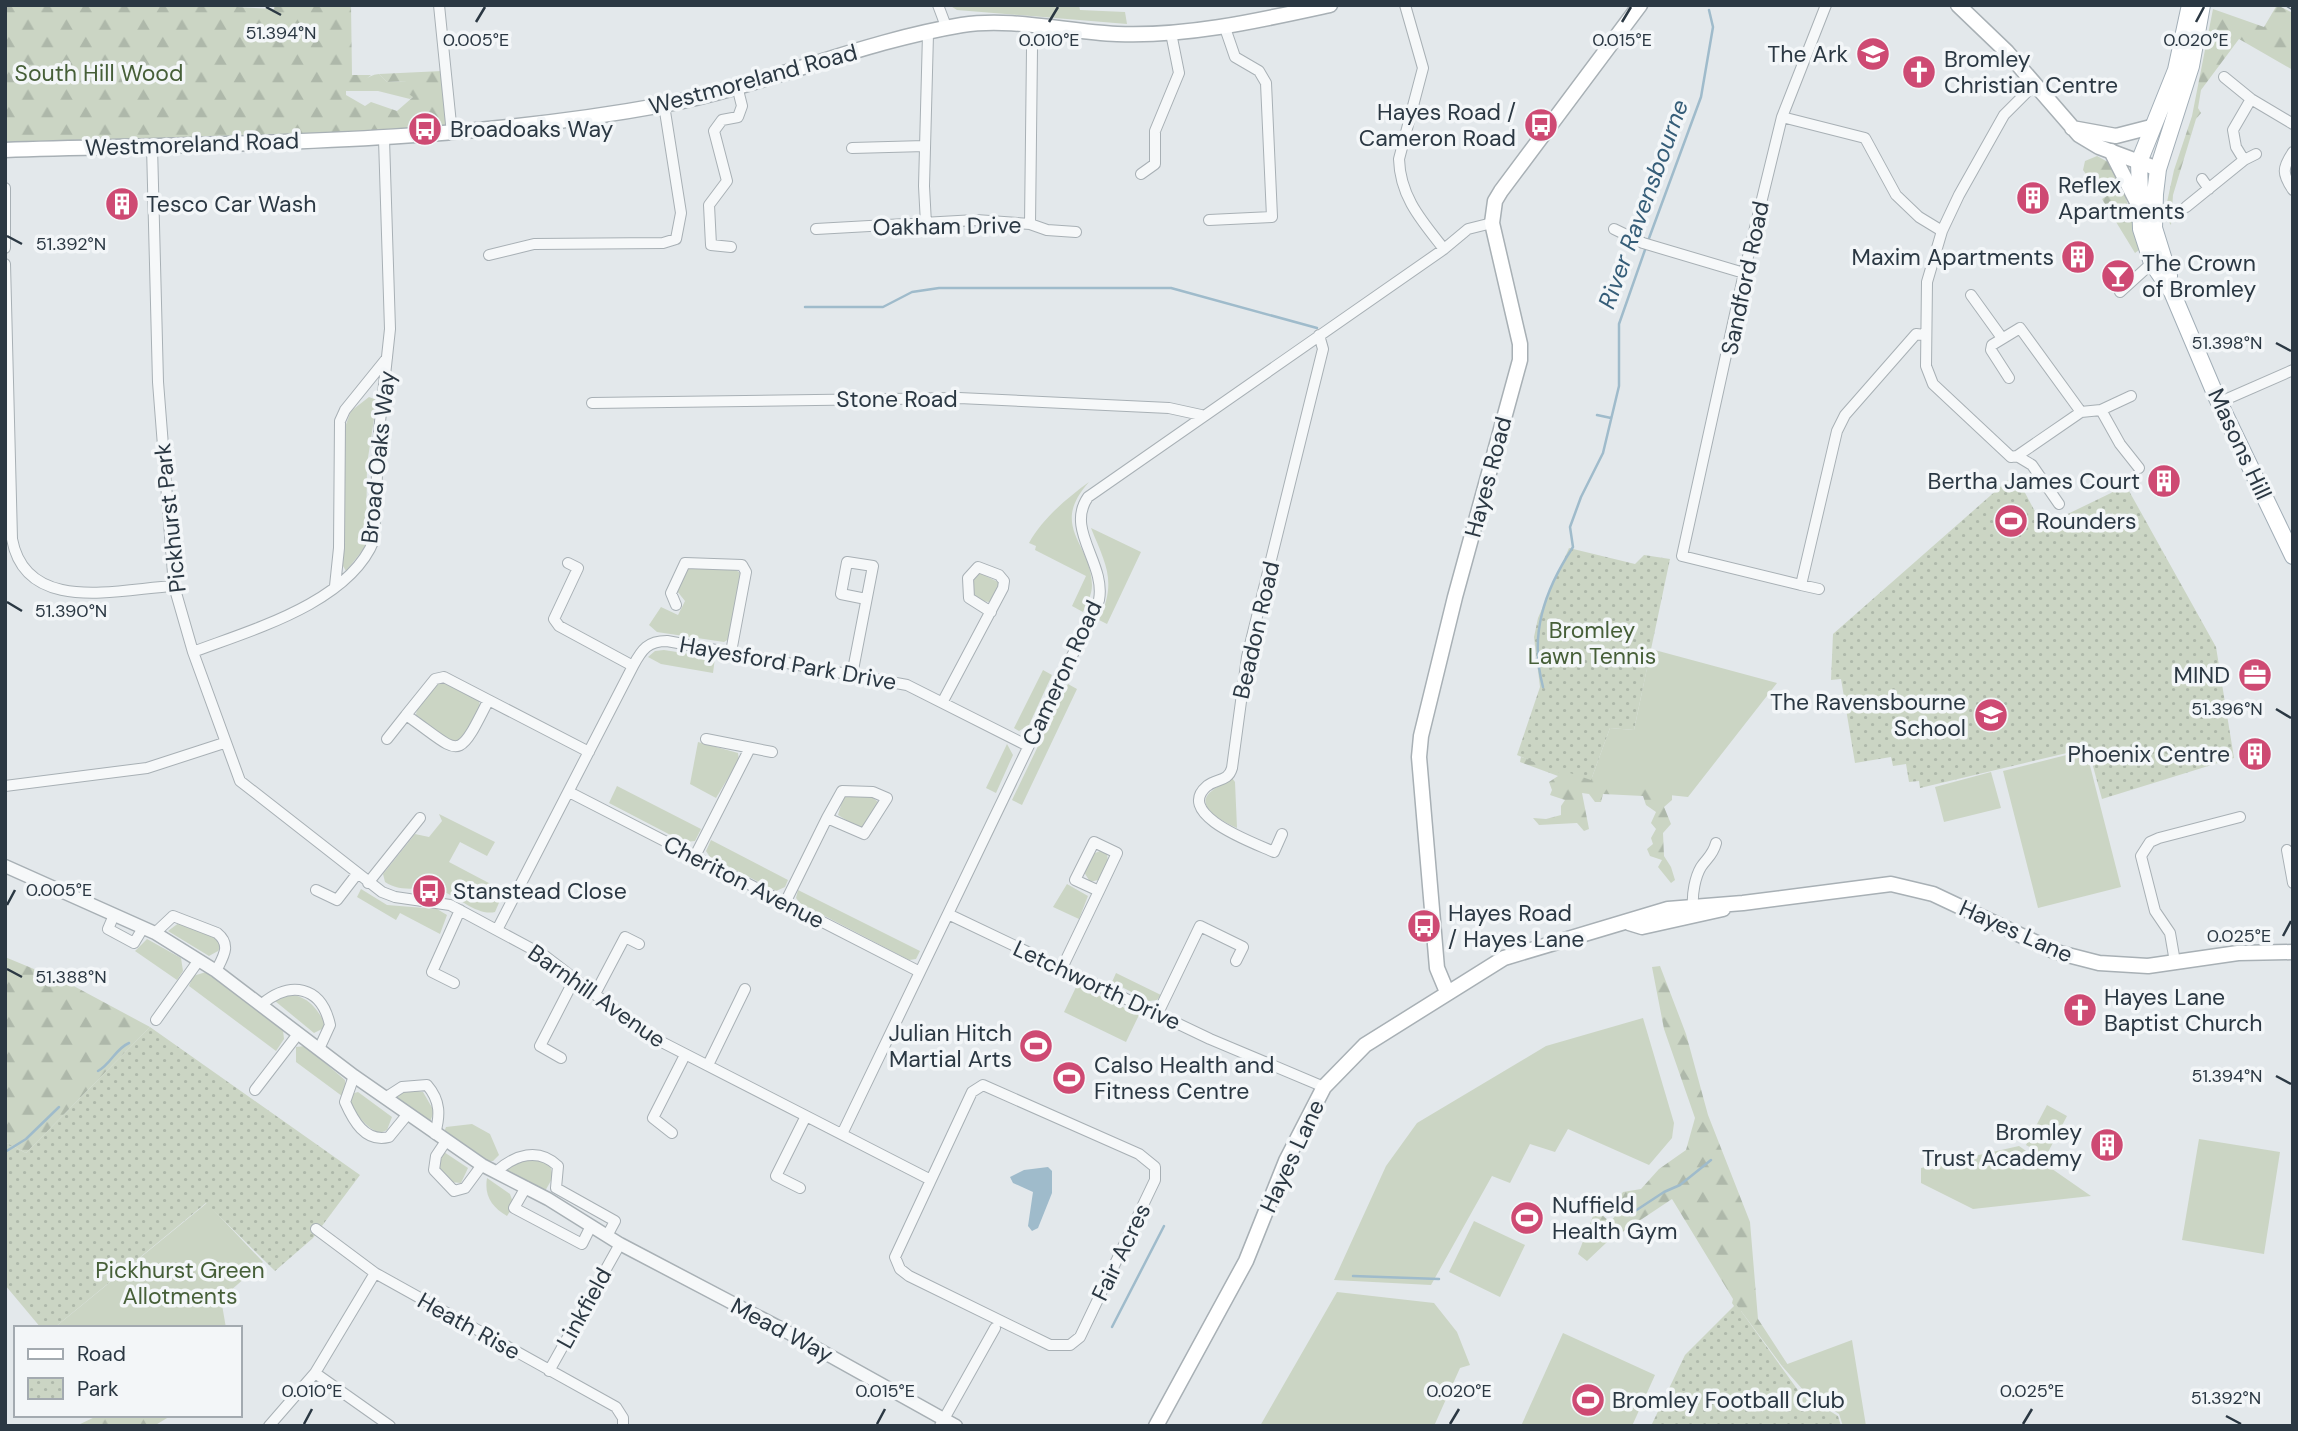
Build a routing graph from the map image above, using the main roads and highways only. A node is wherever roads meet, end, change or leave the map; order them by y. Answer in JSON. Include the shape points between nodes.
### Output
{"nodes":[{"id":1,"x":1330,"y":5,"type":"edge"},
{"id":2,"x":1640,"y":5,"type":"edge"},
{"id":3,"x":1958,"y":5,"type":"edge"},
{"id":4,"x":2190,"y":5,"type":"edge"},
{"id":5,"x":2202,"y":5,"type":"edge"},
{"id":6,"x":1294,"y":9,"type":"edge"},
{"id":7,"x":2151,"y":127,"type":"junction"},
{"id":8,"x":2071,"y":128,"type":"junction"},
{"id":9,"x":5,"y":150,"type":"edge"},
{"id":10,"x":2111,"y":151,"type":"junction"},
{"id":11,"x":2139,"y":162,"type":"junction"},
{"id":12,"x":2158,"y":169,"type":"junction"},
{"id":13,"x":2138,"y":204,"type":"junction"},
{"id":14,"x":2172,"y":292,"type":"junction"},
{"id":15,"x":2293,"y":556,"type":"edge"},
{"id":16,"x":1743,"y":903,"type":"junction"},
{"id":17,"x":1629,"y":923,"type":"junction"},
{"id":18,"x":2293,"y":952,"type":"edge"},
{"id":19,"x":1447,"y":992,"type":"junction"},
{"id":20,"x":1156,"y":1426,"type":"edge"}],
"edges":[{"from":1,"to":6,"type":"main road","name":"Westmoreland Road"},
{"from":2,"to":19,"type":"main road","name":"Hayes Road","via":[[1495,201],[1492,223],[1520,360],[1455,597],[1419,757],[1437,968]]},
{"from":3,"to":8,"type":"main road"},
{"from":4,"to":7,"type":"main road","name":"Masons Hill","via":[[2172,79]]},
{"from":5,"to":12,"type":"main road","name":"Masons Hill","via":[[2191,66]]},
{"from":6,"to":9,"type":"main road","name":"Westmoreland Road","via":[[1171,33],[1117,34],[977,24],[664,105],[452,134]]},
{"from":7,"to":8,"type":"main road","via":[[2121,136]]},
{"from":7,"to":11,"type":"main road","name":"Masons Hill"},
{"from":8,"to":10,"type":"main road"},
{"from":10,"to":11,"type":"main road"},
{"from":10,"to":13,"type":"main road"},
{"from":11,"to":12,"type":"main road"},
{"from":11,"to":13,"type":"main road","name":"Masons Hill"},
{"from":12,"to":14,"type":"main road","name":"Masons Hill","via":[[2154,228]]},
{"from":13,"to":14,"type":"main road","name":"Masons Hill","via":[[2152,262]]},
{"from":14,"to":15,"type":"main road","name":"Masons Hill"},
{"from":16,"to":17,"type":"main road","name":"Hayes Lane","via":[[1683,920],[1642,927]]},
{"from":16,"to":17,"type":"main road","name":"Hayes Lane","via":[[1639,915]]},
{"from":16,"to":18,"type":"main road","name":"Hayes Lane","via":[[1867,885],[1898,885],[1946,899],[2075,958],[2131,966],[2238,953]]},
{"from":17,"to":19,"type":"main road","name":"Hayes Lane","via":[[1504,958]]},
{"from":19,"to":20,"type":"main road","name":"Hayes Lane","via":[[1365,1045],[1324,1087],[1286,1161],[1246,1261]]}]}
